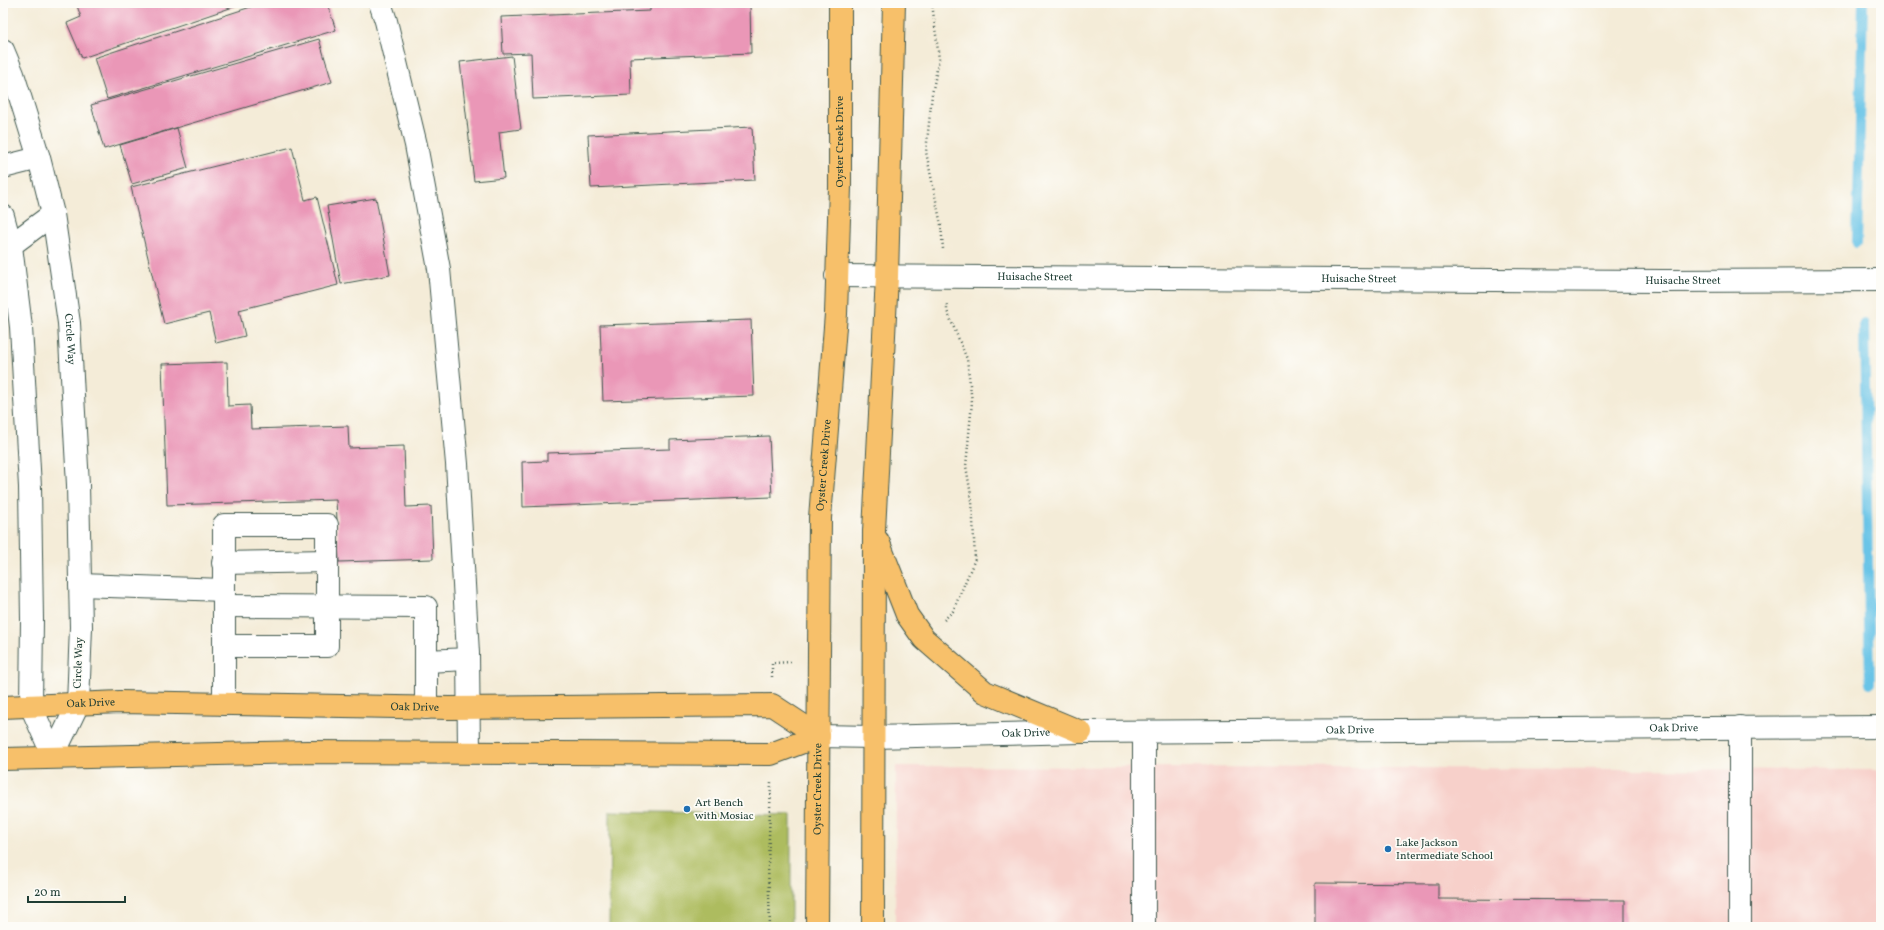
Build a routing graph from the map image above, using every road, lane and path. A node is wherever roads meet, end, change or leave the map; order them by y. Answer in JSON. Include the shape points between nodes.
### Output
{"nodes":[{"id":1,"x":380,"y":3,"type":"edge"},
{"id":2,"x":840,"y":3,"type":"edge"},
{"id":3,"x":894,"y":3,"type":"edge"},
{"id":4,"x":3,"y":50,"type":"edge"},
{"id":5,"x":39,"y":158,"type":"junction"},
{"id":6,"x":3,"y":167,"type":"edge"},
{"id":7,"x":53,"y":214,"type":"junction"},
{"id":8,"x":3,"y":216,"type":"edge"},
{"id":9,"x":7,"y":249,"type":"edge"},
{"id":10,"x":836,"y":276,"type":"junction"},
{"id":11,"x":887,"y":277,"type":"junction"},
{"id":12,"x":1881,"y":280,"type":"edge"},
{"id":13,"x":874,"y":531,"type":"junction"},
{"id":14,"x":327,"y":561,"type":"junction"},
{"id":15,"x":224,"y":563,"type":"junction"},
{"id":16,"x":80,"y":585,"type":"junction"},
{"id":17,"x":224,"y":598,"type":"junction"},
{"id":18,"x":327,"y":606,"type":"junction"},
{"id":19,"x":224,"y":646,"type":"junction"},
{"id":20,"x":468,"y":659,"type":"junction"},
{"id":21,"x":426,"y":661,"type":"junction"},
{"id":22,"x":78,"y":704,"type":"junction"},
{"id":23,"x":224,"y":704,"type":"junction"},
{"id":24,"x":31,"y":706,"type":"junction"},
{"id":25,"x":3,"y":707,"type":"edge"},
{"id":26,"x":426,"y":708,"type":"junction"},
{"id":27,"x":468,"y":708,"type":"junction"},
{"id":28,"x":1740,"y":727,"type":"junction"},
{"id":29,"x":1881,"y":727,"type":"edge"},
{"id":30,"x":1080,"y":732,"type":"junction"},
{"id":31,"x":1144,"y":732,"type":"junction"},
{"id":32,"x":818,"y":736,"type":"junction"},
{"id":33,"x":873,"y":737,"type":"junction"},
{"id":34,"x":469,"y":752,"type":"junction"},
{"id":35,"x":52,"y":756,"type":"junction"},
{"id":36,"x":3,"y":759,"type":"edge"},
{"id":37,"x":817,"y":927,"type":"edge"},
{"id":38,"x":873,"y":927,"type":"edge"},
{"id":39,"x":1144,"y":927,"type":"edge"},
{"id":40,"x":1740,"y":927,"type":"edge"}],
"edges":[{"from":1,"to":20,"type":"street","via":[[416,145],[439,269],[457,464]]},
{"from":2,"to":10,"type":"main road","name":"Oyster Creek Drive","via":[[840,187]]},
{"from":3,"to":11,"type":"main road"},
{"from":4,"to":5,"type":"street","name":"Circle Way"},
{"from":5,"to":6,"type":"street"},
{"from":5,"to":7,"type":"street","name":"Circle Way"},
{"from":7,"to":9,"type":"street"},
{"from":7,"to":16,"type":"street","name":"Circle Way","via":[[69,323],[78,485]]},
{"from":8,"to":9,"type":"street"},
{"from":9,"to":24,"type":"street","via":[[21,327],[30,487]]},
{"from":10,"to":11,"type":"street","name":"Huisache Street"},
{"from":10,"to":32,"type":"main road","name":"Oyster Creek Drive","via":[[836,314],[820,518]]},
{"from":11,"to":12,"type":"street","name":"Huisache Street"},
{"from":11,"to":13,"type":"main road"},
{"from":13,"to":30,"type":"main road","via":[[906,615],[924,639],[985,692]]},
{"from":13,"to":33,"type":"main road"},
{"from":14,"to":15,"type":"street"},
{"from":14,"to":15,"type":"street","via":[[327,525],[224,525]]},
{"from":14,"to":18,"type":"street"},
{"from":15,"to":17,"type":"street"},
{"from":16,"to":17,"type":"street"},
{"from":16,"to":22,"type":"street","name":"Circle Way"},
{"from":17,"to":18,"type":"street"},
{"from":17,"to":19,"type":"street"},
{"from":18,"to":19,"type":"street","via":[[327,646]]},
{"from":18,"to":21,"type":"street","via":[[426,606]]},
{"from":19,"to":23,"type":"street"},
{"from":20,"to":21,"type":"street"},
{"from":20,"to":27,"type":"street"},
{"from":21,"to":26,"type":"street"},
{"from":22,"to":23,"type":"main road","name":"Oak Drive"},
{"from":22,"to":24,"type":"main road","name":"Oak Drive"},
{"from":22,"to":35,"type":"street","name":"Circle Way"},
{"from":23,"to":26,"type":"main road","name":"Oak Drive"},
{"from":24,"to":25,"type":"main road","name":"Oak Drive"},
{"from":24,"to":35,"type":"street"},
{"from":26,"to":27,"type":"main road","name":"Oak Drive"},
{"from":27,"to":32,"type":"main road","name":"Oak Drive","via":[[772,706]]},
{"from":27,"to":34,"type":"street"},
{"from":28,"to":29,"type":"street","name":"Oak Drive"},
{"from":28,"to":31,"type":"street","name":"Oak Drive"},
{"from":28,"to":40,"type":"street"},
{"from":30,"to":31,"type":"street","name":"Oak Drive"},
{"from":30,"to":33,"type":"street","name":"Oak Drive"},
{"from":31,"to":39,"type":"street"},
{"from":32,"to":33,"type":"street","name":"Oak Drive"},
{"from":32,"to":34,"type":"main road","name":"Oak Drive","via":[[771,754]]},
{"from":32,"to":37,"type":"main road","name":"Oyster Creek Drive"},
{"from":33,"to":38,"type":"main road"},
{"from":34,"to":35,"type":"main road","name":"Oak Drive"},
{"from":35,"to":36,"type":"main road","name":"Oak Drive"}]}
